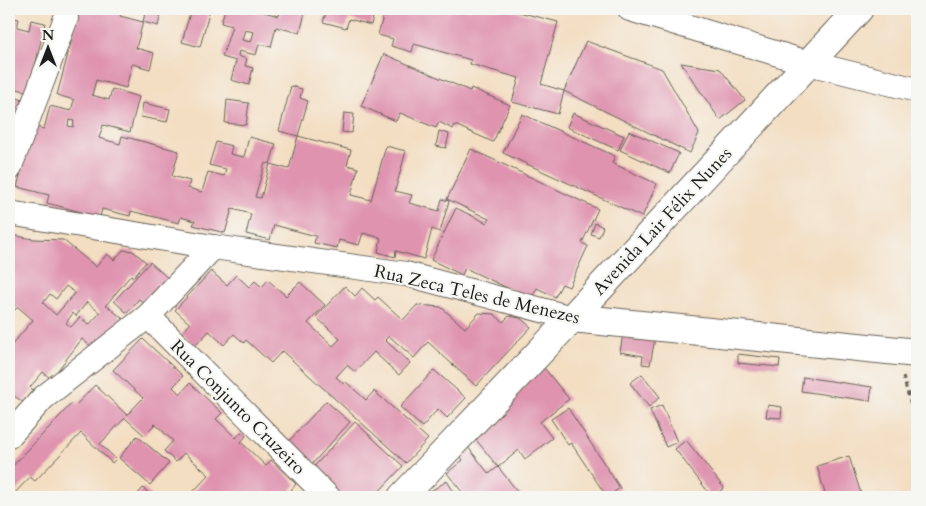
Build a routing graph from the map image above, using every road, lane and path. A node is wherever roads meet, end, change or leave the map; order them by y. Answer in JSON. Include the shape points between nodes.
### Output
{"nodes":[{"id":1,"x":630,"y":9,"type":"edge"},
{"id":2,"x":859,"y":9,"type":"edge"},
{"id":3,"x":66,"y":18,"type":"dead end"},
{"id":4,"x":808,"y":63,"type":"junction"},
{"id":5,"x":917,"y":90,"type":"edge"},
{"id":6,"x":9,"y":169,"type":"edge"},
{"id":7,"x":9,"y":213,"type":"edge"},
{"id":8,"x":213,"y":247,"type":"junction"},
{"id":9,"x":148,"y":316,"type":"junction"},
{"id":10,"x":572,"y":318,"type":"junction"},
{"id":11,"x":906,"y":351,"type":"edge"},
{"id":12,"x":917,"y":426,"type":"edge"},
{"id":13,"x":9,"y":436,"type":"edge"},
{"id":14,"x":328,"y":497,"type":"edge"},
{"id":15,"x":402,"y":497,"type":"edge"}],
"edges":[{"from":1,"to":4,"type":"street"},
{"from":2,"to":4,"type":"main road","name":"Avenida Lair Félix Nunes"},
{"from":3,"to":6,"type":"street"},
{"from":4,"to":5,"type":"street"},
{"from":4,"to":10,"type":"main road","name":"Avenida Lair Félix Nunes"},
{"from":7,"to":8,"type":"street","name":"Rua Zeca Teles de Menezes"},
{"from":8,"to":9,"type":"street"},
{"from":8,"to":10,"type":"street","name":"Rua Zeca Teles de Menezes","via":[[406,274]]},
{"from":9,"to":13,"type":"street","via":[[43,398]]},
{"from":9,"to":14,"type":"street","name":"Rua Conjunto Cruzeiro"},
{"from":10,"to":11,"type":"main road","name":"Rua Zeca Teles de Menezes"},
{"from":10,"to":15,"type":"main road","name":"Avenida Lair Félix Nunes"},
{"from":11,"to":12,"type":"path"}]}
